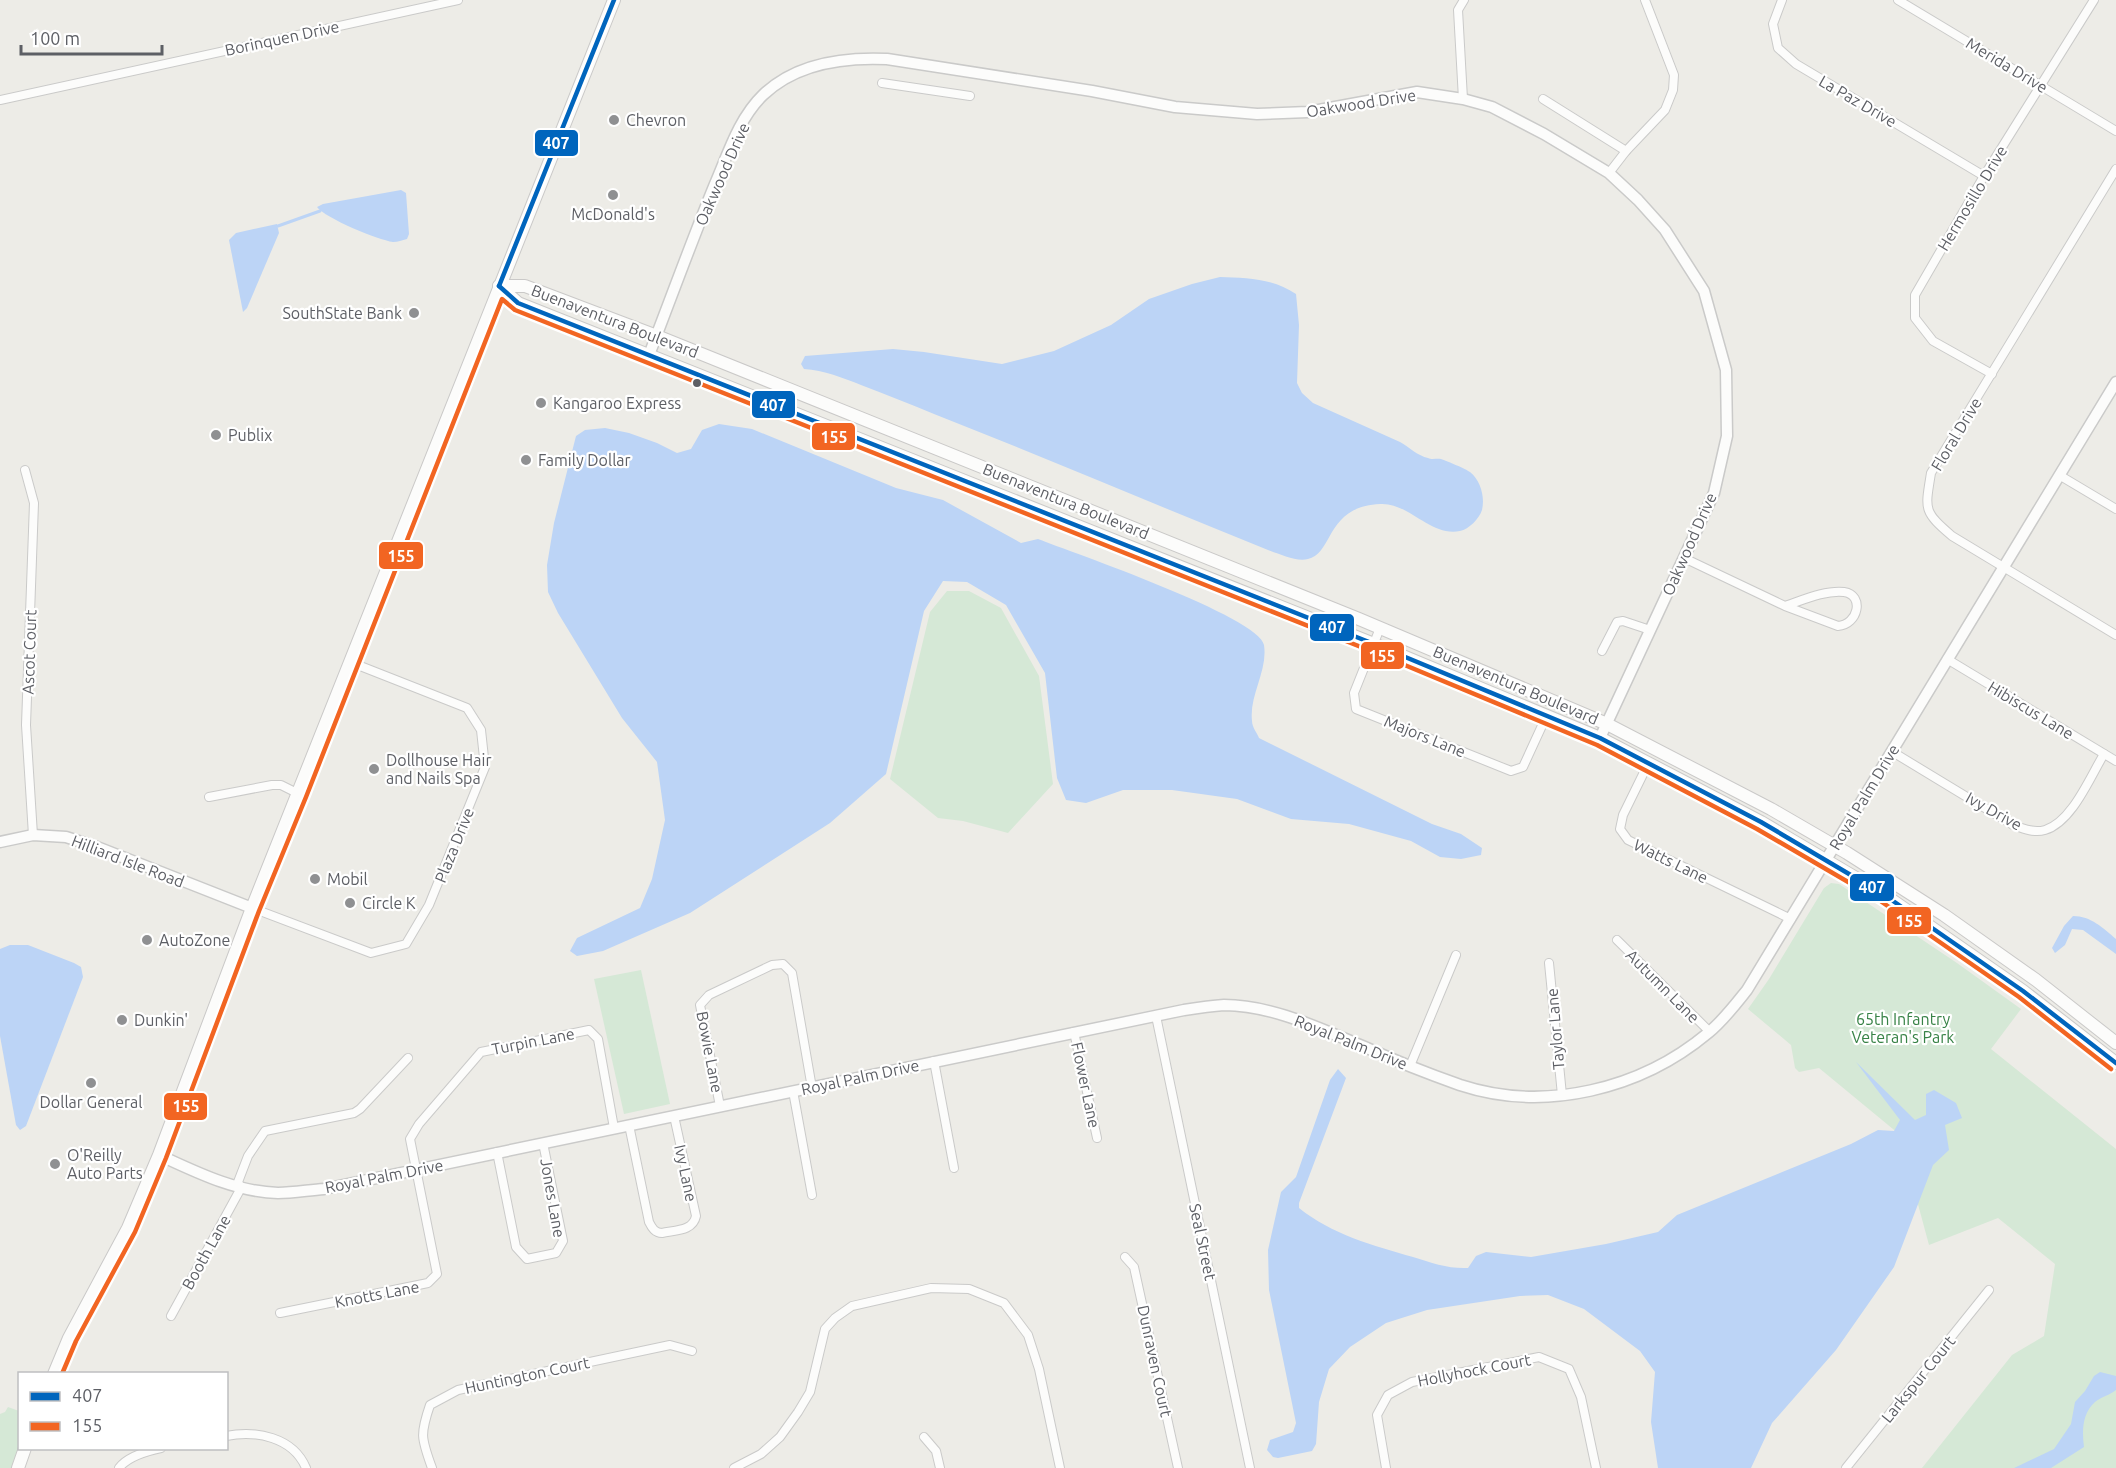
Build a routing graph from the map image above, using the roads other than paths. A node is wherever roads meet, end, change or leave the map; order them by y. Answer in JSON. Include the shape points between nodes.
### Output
{"nodes":[{"id":1,"x":458,"y":0,"type":"edge"},
{"id":2,"x":614,"y":0,"type":"edge"},
{"id":3,"x":1464,"y":0,"type":"edge"},
{"id":4,"x":1645,"y":0,"type":"edge"},
{"id":5,"x":1782,"y":0,"type":"edge"},
{"id":6,"x":1898,"y":0,"type":"edge"},
{"id":7,"x":2094,"y":0,"type":"edge"},
{"id":8,"x":882,"y":83,"type":"dead end"},
{"id":9,"x":2041,"y":86,"type":"junction"},
{"id":10,"x":970,"y":96,"type":"dead end"},
{"id":11,"x":1462,"y":99,"type":"junction"},
{"id":12,"x":1543,"y":99,"type":"dead end"},
{"id":13,"x":0,"y":100,"type":"edge"},
{"id":14,"x":2116,"y":131,"type":"edge"},
{"id":15,"x":1626,"y":151,"type":"junction"},
{"id":16,"x":2116,"y":169,"type":"edge"},
{"id":17,"x":1609,"y":173,"type":"junction"},
{"id":18,"x":1984,"y":176,"type":"junction"},
{"id":19,"x":499,"y":286,"type":"junction"},
{"id":20,"x":657,"y":336,"type":"junction"},
{"id":21,"x":649,"y":355,"type":"junction"},
{"id":22,"x":1992,"y":374,"type":"junction"},
{"id":23,"x":2116,"y":382,"type":"edge"},
{"id":24,"x":25,"y":470,"type":"dead end"},
{"id":25,"x":2059,"y":475,"type":"junction"},
{"id":26,"x":2116,"y":509,"type":"edge"},
{"id":27,"x":1684,"y":558,"type":"junction"},
{"id":28,"x":2003,"y":567,"type":"junction"},
{"id":29,"x":1785,"y":606,"type":"junction"},
{"id":30,"x":1359,"y":619,"type":"junction"},
{"id":31,"x":1380,"y":628,"type":"junction"},
{"id":32,"x":1650,"y":630,"type":"junction"},
{"id":33,"x":1353,"y":635,"type":"junction"},
{"id":34,"x":2116,"y":635,"type":"edge"},
{"id":35,"x":1374,"y":644,"type":"junction"},
{"id":36,"x":1602,"y":651,"type":"dead end"},
{"id":37,"x":1947,"y":659,"type":"junction"},
{"id":38,"x":350,"y":662,"type":"junction"},
{"id":39,"x":1546,"y":717,"type":"junction"},
{"id":40,"x":1607,"y":724,"type":"junction"},
{"id":41,"x":1600,"y":738,"type":"junction"},
{"id":42,"x":1891,"y":751,"type":"junction"},
{"id":43,"x":2104,"y":754,"type":"junction"},
{"id":44,"x":2116,"y":761,"type":"edge"},
{"id":45,"x":1648,"y":764,"type":"junction"},
{"id":46,"x":299,"y":794,"type":"junction"},
{"id":47,"x":208,"y":797,"type":"dead end"},
{"id":48,"x":33,"y":835,"type":"junction"},
{"id":49,"x":0,"y":842,"type":"edge"},
{"id":50,"x":1835,"y":845,"type":"junction"},
{"id":51,"x":1826,"y":859,"type":"junction"},
{"id":52,"x":252,"y":908,"type":"junction"},
{"id":53,"x":1791,"y":919,"type":"junction"},
{"id":54,"x":1617,"y":940,"type":"dead end"},
{"id":55,"x":1456,"y":955,"type":"dead end"},
{"id":56,"x":1549,"y":963,"type":"dead end"},
{"id":57,"x":1156,"y":1016,"type":"junction"},
{"id":58,"x":1074,"y":1032,"type":"junction"},
{"id":59,"x":1710,"y":1032,"type":"junction"},
{"id":60,"x":2116,"y":1043,"type":"edge"},
{"id":61,"x":408,"y":1058,"type":"dead end"},
{"id":62,"x":934,"y":1061,"type":"junction"},
{"id":63,"x":2116,"y":1063,"type":"edge"},
{"id":64,"x":1410,"y":1066,"type":"junction"},
{"id":65,"x":812,"y":1088,"type":"junction"},
{"id":66,"x":793,"y":1091,"type":"junction"},
{"id":67,"x":1562,"y":1095,"type":"junction"},
{"id":68,"x":720,"y":1106,"type":"junction"},
{"id":69,"x":674,"y":1116,"type":"junction"},
{"id":70,"x":629,"y":1125,"type":"junction"},
{"id":71,"x":614,"y":1128,"type":"junction"},
{"id":72,"x":1097,"y":1138,"type":"dead end"},
{"id":73,"x":543,"y":1143,"type":"junction"},
{"id":74,"x":497,"y":1152,"type":"junction"},
{"id":75,"x":159,"y":1155,"type":"junction"},
{"id":76,"x":954,"y":1168,"type":"dead end"},
{"id":77,"x":416,"y":1170,"type":"junction"},
{"id":78,"x":241,"y":1188,"type":"junction"},
{"id":79,"x":812,"y":1195,"type":"dead end"},
{"id":80,"x":1125,"y":1257,"type":"dead end"},
{"id":81,"x":1989,"y":1290,"type":"dead end"},
{"id":82,"x":280,"y":1313,"type":"dead end"},
{"id":83,"x":171,"y":1316,"type":"dead end"},
{"id":84,"x":692,"y":1351,"type":"dead end"},
{"id":85,"x":55,"y":1372,"type":"edge"},
{"id":86,"x":228,"y":1436,"type":"edge"},
{"id":87,"x":924,"y":1437,"type":"dead end"},
{"id":88,"x":25,"y":1450,"type":"edge"},
{"id":89,"x":153,"y":1450,"type":"edge"},
{"id":90,"x":18,"y":1468,"type":"edge"},
{"id":91,"x":119,"y":1468,"type":"edge"},
{"id":92,"x":306,"y":1468,"type":"edge"},
{"id":93,"x":432,"y":1468,"type":"edge"},
{"id":94,"x":734,"y":1468,"type":"edge"},
{"id":95,"x":940,"y":1468,"type":"edge"},
{"id":96,"x":1060,"y":1468,"type":"edge"},
{"id":97,"x":1178,"y":1468,"type":"edge"},
{"id":98,"x":1250,"y":1468,"type":"edge"},
{"id":99,"x":1386,"y":1468,"type":"edge"},
{"id":100,"x":1596,"y":1468,"type":"edge"},
{"id":101,"x":1846,"y":1468,"type":"edge"}],
"edges":[{"from":1,"to":13,"type":"street","name":"Borinquen Drive"},
{"from":2,"to":19,"type":"main road"},
{"from":3,"to":11,"type":"street","via":[[1458,10]]},
{"from":4,"to":15,"type":"street","via":[[1674,75],[1673,90],[1665,110]]},
{"from":5,"to":18,"type":"street","name":"La Paz Drive","via":[[1773,24],[1778,48],[1796,64]]},
{"from":6,"to":9,"type":"street","name":"Merida Drive"},
{"from":7,"to":9,"type":"street","name":"Hermosillo Drive"},
{"from":8,"to":10,"type":"street"},
{"from":9,"to":14,"type":"street","name":"Merida Drive"},
{"from":9,"to":18,"type":"street","name":"Hermosillo Drive"},
{"from":11,"to":17,"type":"street","name":"Oakwood Drive","via":[[1491,107]]},
{"from":11,"to":20,"type":"street","name":"Oakwood Drive","via":[[1417,92],[1308,112],[1257,114],[1175,106],[886,59],[823,62],[788,76],[762,96],[745,119]]},
{"from":12,"to":15,"type":"street"},
{"from":15,"to":17,"type":"street"},
{"from":16,"to":22,"type":"street","name":"Floral Drive"},
{"from":17,"to":27,"type":"street","name":"Oakwood Drive","via":[[1665,231],[1704,291],[1726,370],[1727,436],[1714,493]]},
{"from":18,"to":22,"type":"street","name":"Hermosillo Drive","via":[[1915,296],[1915,318],[1933,341]]},
{"from":19,"to":20,"type":"main road","name":"Buenaventura Boulevard","via":[[525,286]]},
{"from":19,"to":21,"type":"main road","name":"Buenaventura Boulevard","via":[[518,303]]},
{"from":19,"to":38,"type":"main road"},
{"from":20,"to":21,"type":"street","name":"Oakwood Drive"},
{"from":20,"to":30,"type":"main road","name":"Buenaventura Boulevard"},
{"from":21,"to":33,"type":"main road","name":"Buenaventura Boulevard"},
{"from":22,"to":28,"type":"street","name":"Floral Drive","via":[[1931,473],[1926,502],[1933,520]]},
{"from":23,"to":25,"type":"street","name":"Royal Palm Drive"},
{"from":24,"to":48,"type":"street","name":"Ascot Court","via":[[34,503],[26,725]]},
{"from":25,"to":26,"type":"street"},
{"from":25,"to":28,"type":"street","name":"Royal Palm Drive"},
{"from":27,"to":29,"type":"street"},
{"from":27,"to":32,"type":"street","name":"Oakwood Drive"},
{"from":28,"to":34,"type":"street","name":"Floral Drive"},
{"from":28,"to":37,"type":"street","name":"Royal Palm Drive"},
{"from":29,"to":29,"type":"street","via":[[1838,626],[1852,621],[1857,609],[1856,600],[1844,592]]},
{"from":30,"to":31,"type":"main road","name":"Buenaventura Boulevard"},
{"from":30,"to":33,"type":"street"},
{"from":31,"to":35,"type":"street","name":"Majors Lane"},
{"from":31,"to":40,"type":"main road","name":"Buenaventura Boulevard"},
{"from":32,"to":36,"type":"street","via":[[1617,622]]},
{"from":32,"to":40,"type":"street","name":"Oakwood Drive"},
{"from":33,"to":35,"type":"main road","name":"Buenaventura Boulevard"},
{"from":35,"to":39,"type":"main road","name":"Buenaventura Boulevard"},
{"from":35,"to":39,"type":"street","name":"Majors Lane","via":[[1354,693],[1356,709],[1511,771],[1523,767]]},
{"from":37,"to":42,"type":"street","name":"Royal Palm Drive"},
{"from":37,"to":43,"type":"street","name":"Hibiscus Lane"},
{"from":38,"to":46,"type":"main road"},
{"from":38,"to":52,"type":"street","name":"Plaza Drive","via":[[467,708],[481,730],[485,767],[429,905],[406,944],[371,953]]},
{"from":39,"to":41,"type":"main road","name":"Buenaventura Boulevard"},
{"from":40,"to":41,"type":"street","name":"Oakwood Drive"},
{"from":40,"to":50,"type":"main road","name":"Buenaventura Boulevard"},
{"from":41,"to":45,"type":"main road","name":"Buenaventura Boulevard"},
{"from":42,"to":43,"type":"street","name":"Ivy Drive","via":[[2029,831],[2043,831],[2069,814]]},
{"from":42,"to":50,"type":"street","name":"Royal Palm Drive"},
{"from":43,"to":44,"type":"street","name":"Hibiscus Lane"},
{"from":45,"to":51,"type":"main road","name":"Buenaventura Boulevard"},
{"from":45,"to":53,"type":"street","name":"Watts Lane","via":[[1623,814],[1620,829],[1628,840]]},
{"from":46,"to":47,"type":"street","via":[[272,785]]},
{"from":46,"to":52,"type":"main road"},
{"from":48,"to":49,"type":"street","name":"Hilliard Isle Road"},
{"from":48,"to":52,"type":"street","name":"Hilliard Isle Road","via":[[66,837],[96,847]]},
{"from":50,"to":51,"type":"street","name":"Royal Palm Drive"},
{"from":50,"to":60,"type":"main road","name":"Buenaventura Boulevard","via":[[1944,915]]},
{"from":51,"to":53,"type":"street","name":"Royal Palm Drive"},
{"from":51,"to":63,"type":"main road","name":"Buenaventura Boulevard","via":[[2023,991]]},
{"from":52,"to":75,"type":"main road"},
{"from":53,"to":59,"type":"street","name":"Royal Palm Drive","via":[[1748,990]]},
{"from":54,"to":59,"type":"street","name":"Autumn Lane"},
{"from":55,"to":64,"type":"street"},
{"from":56,"to":67,"type":"street","name":"Taylor Lane"},
{"from":57,"to":58,"type":"street","name":"Royal Palm Drive"},
{"from":57,"to":64,"type":"street","name":"Royal Palm Drive","via":[[1226,1005],[1263,1011],[1307,1022]]},
{"from":57,"to":98,"type":"street","name":"Seal Street"},
{"from":58,"to":62,"type":"street","name":"Royal Palm Drive"},
{"from":58,"to":72,"type":"street","name":"Flower Lane"},
{"from":59,"to":67,"type":"street","name":"Royal Palm Drive","via":[[1683,1052],[1634,1078]]},
{"from":61,"to":78,"type":"street","name":"Booth Lane","via":[[354,1113],[266,1131],[248,1156],[238,1182]]},
{"from":62,"to":65,"type":"street","name":"Royal Palm Drive"},
{"from":62,"to":76,"type":"street"},
{"from":64,"to":67,"type":"street","name":"Royal Palm Drive","via":[[1482,1091]]},
{"from":65,"to":66,"type":"street","name":"Royal Palm Drive"},
{"from":65,"to":68,"type":"street","name":"Bowie Lane","via":[[792,973],[783,964],[772,964],[709,995],[700,1005]]},
{"from":66,"to":68,"type":"street","name":"Royal Palm Drive"},
{"from":66,"to":79,"type":"street"},
{"from":68,"to":69,"type":"street","name":"Royal Palm Drive"},
{"from":69,"to":70,"type":"street","name":"Royal Palm Drive"},
{"from":69,"to":70,"type":"street","name":"Ivy Lane","via":[[696,1216],[689,1227],[662,1233],[649,1222]]},
{"from":70,"to":71,"type":"street","name":"Royal Palm Drive"},
{"from":71,"to":73,"type":"street","name":"Royal Palm Drive"},
{"from":71,"to":77,"type":"street","name":"Turpin Lane","via":[[598,1039],[589,1030],[481,1052],[418,1124],[410,1139]]},
{"from":73,"to":74,"type":"street","name":"Royal Palm Drive"},
{"from":73,"to":74,"type":"street","name":"Jones Lane","via":[[562,1241],[556,1253],[527,1259],[516,1247]]},
{"from":74,"to":77,"type":"street","name":"Royal Palm Drive"},
{"from":75,"to":78,"type":"street","name":"Royal Palm Drive"},
{"from":75,"to":85,"type":"main road","via":[[128,1228]]},
{"from":77,"to":78,"type":"street","name":"Royal Palm Drive","via":[[324,1189],[277,1193]]},
{"from":77,"to":82,"type":"street","name":"Knotts Lane","via":[[437,1274],[428,1283]]},
{"from":78,"to":83,"type":"street","name":"Booth Lane"},
{"from":80,"to":97,"type":"street","name":"Dunraven Court","via":[[1134,1267]]},
{"from":81,"to":101,"type":"street","name":"Larkspur Court"},
{"from":84,"to":93,"type":"street","name":"Huntington Court","via":[[670,1345],[458,1390],[430,1404],[422,1428]]},
{"from":86,"to":92,"type":"street","via":[[263,1434],[288,1445]]},
{"from":87,"to":95,"type":"street","via":[[936,1451]]},
{"from":88,"to":90,"type":"main road"},
{"from":89,"to":91,"type":"street"},
{"from":94,"to":96,"type":"street","via":[[780,1437],[798,1412],[810,1392],[825,1329],[835,1318],[852,1306],[931,1288],[950,1288],[969,1289],[1004,1303],[1028,1335],[1040,1369]]},
{"from":99,"to":100,"type":"street","name":"Hollyhock Court","via":[[1377,1415],[1388,1395],[1412,1382],[1539,1357],[1569,1369],[1577,1384]]}]}
